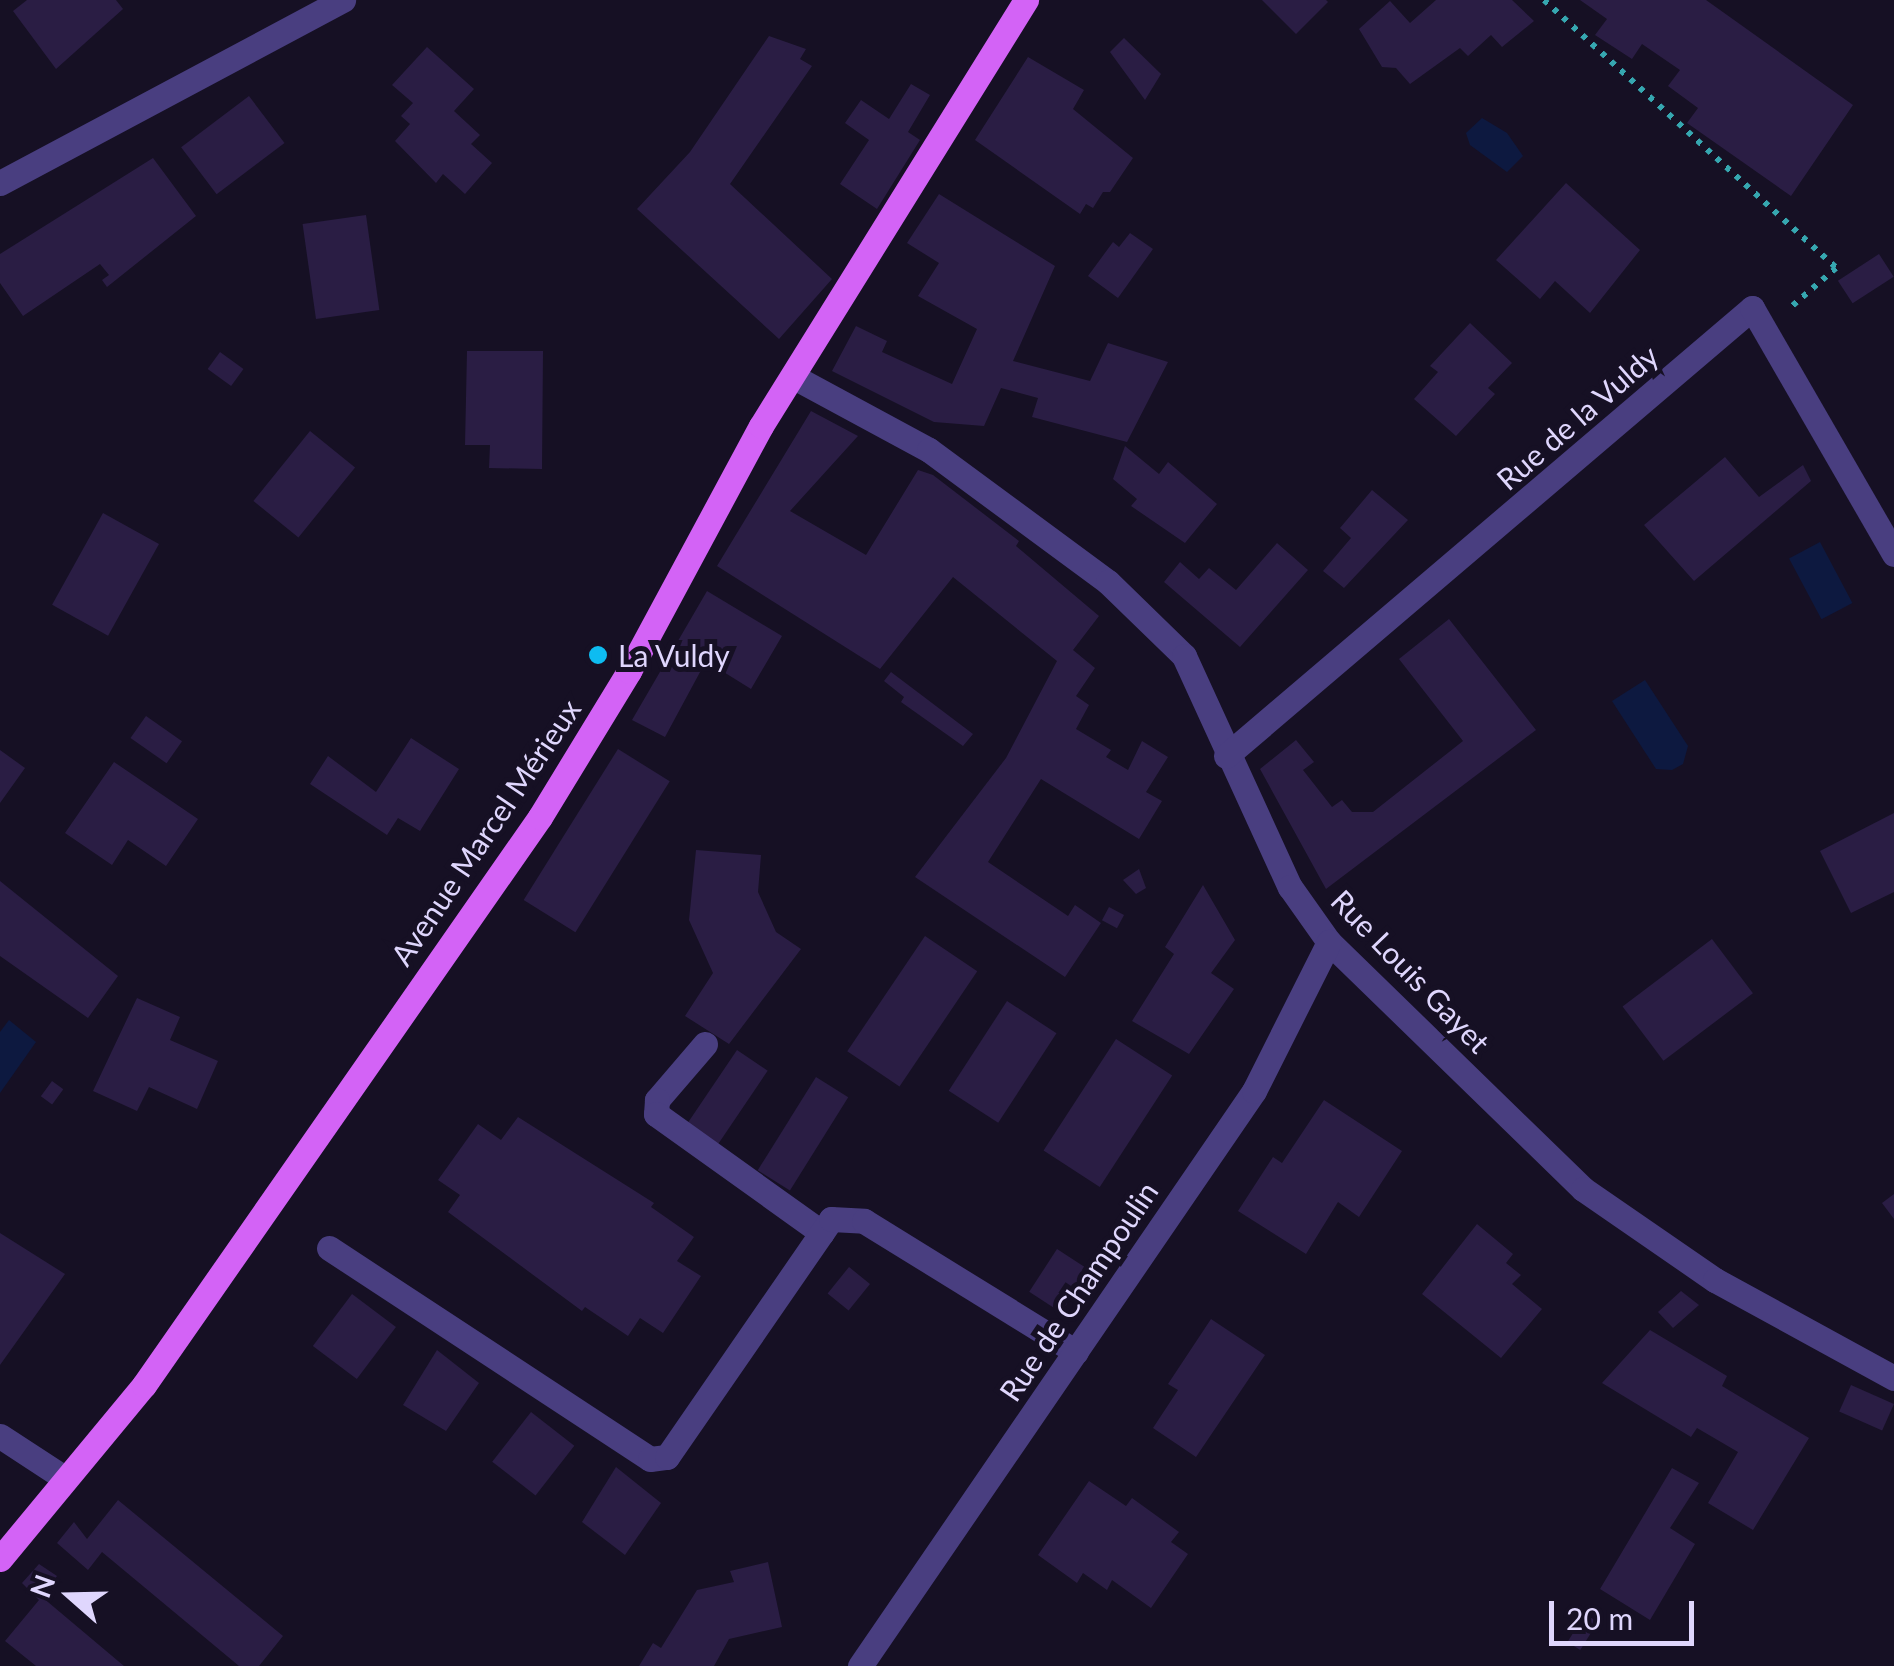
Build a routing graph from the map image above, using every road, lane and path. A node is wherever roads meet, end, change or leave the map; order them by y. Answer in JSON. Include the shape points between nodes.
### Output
{"nodes":[{"id":1,"x":343,"y":0,"type":"edge"},
{"id":2,"x":1026,"y":0,"type":"edge"},
{"id":3,"x":1544,"y":0,"type":"edge"},
{"id":4,"x":0,"y":183,"type":"edge"},
{"id":5,"x":1765,"y":330,"type":"junction"},
{"id":6,"x":794,"y":377,"type":"junction"},
{"id":7,"x":1894,"y":554,"type":"edge"},
{"id":8,"x":1226,"y":756,"type":"junction"},
{"id":9,"x":1329,"y":942,"type":"junction"},
{"id":10,"x":705,"y":1044,"type":"dead end"},
{"id":11,"x":822,"y":1233,"type":"junction"},
{"id":12,"x":329,"y":1248,"type":"dead end"},
{"id":13,"x":1076,"y":1352,"type":"junction"},
{"id":14,"x":1894,"y":1378,"type":"edge"},
{"id":15,"x":0,"y":1436,"type":"edge"},
{"id":16,"x":64,"y":1477,"type":"junction"},
{"id":17,"x":0,"y":1558,"type":"edge"},
{"id":18,"x":860,"y":1666,"type":"edge"}],
"edges":[{"from":1,"to":4,"type":"street"},
{"from":2,"to":6,"type":"main road","name":"Avenue Marcel Mérieux"},
{"from":3,"to":5,"type":"path","via":[[1836,268]]},
{"from":5,"to":7,"type":"street"},
{"from":5,"to":8,"type":"street","name":"Rue de la Vuldy","via":[[1752,308]]},
{"from":6,"to":8,"type":"street","name":"Rue Louis Gayet","via":[[929,450],[1108,582],[1184,656]]},
{"from":6,"to":16,"type":"main road","name":"Avenue Marcel Mérieux","via":[[540,817],[144,1385]]},
{"from":8,"to":9,"type":"street","name":"Rue Louis Gayet","via":[[1290,887]]},
{"from":9,"to":13,"type":"street","name":"Rue de Champoulin","via":[[1254,1091]]},
{"from":9,"to":14,"type":"street","name":"Rue Louis Gayet","via":[[1583,1189],[1715,1280]]},
{"from":10,"to":11,"type":"street","via":[[657,1100],[656,1114]]},
{"from":11,"to":12,"type":"street","via":[[667,1457],[650,1459]]},
{"from":11,"to":13,"type":"street","via":[[831,1220],[864,1220]]},
{"from":13,"to":18,"type":"street","name":"Rue de Champoulin"},
{"from":15,"to":16,"type":"street"},
{"from":16,"to":17,"type":"main road","name":"Avenue Marcel Mérieux"}]}
